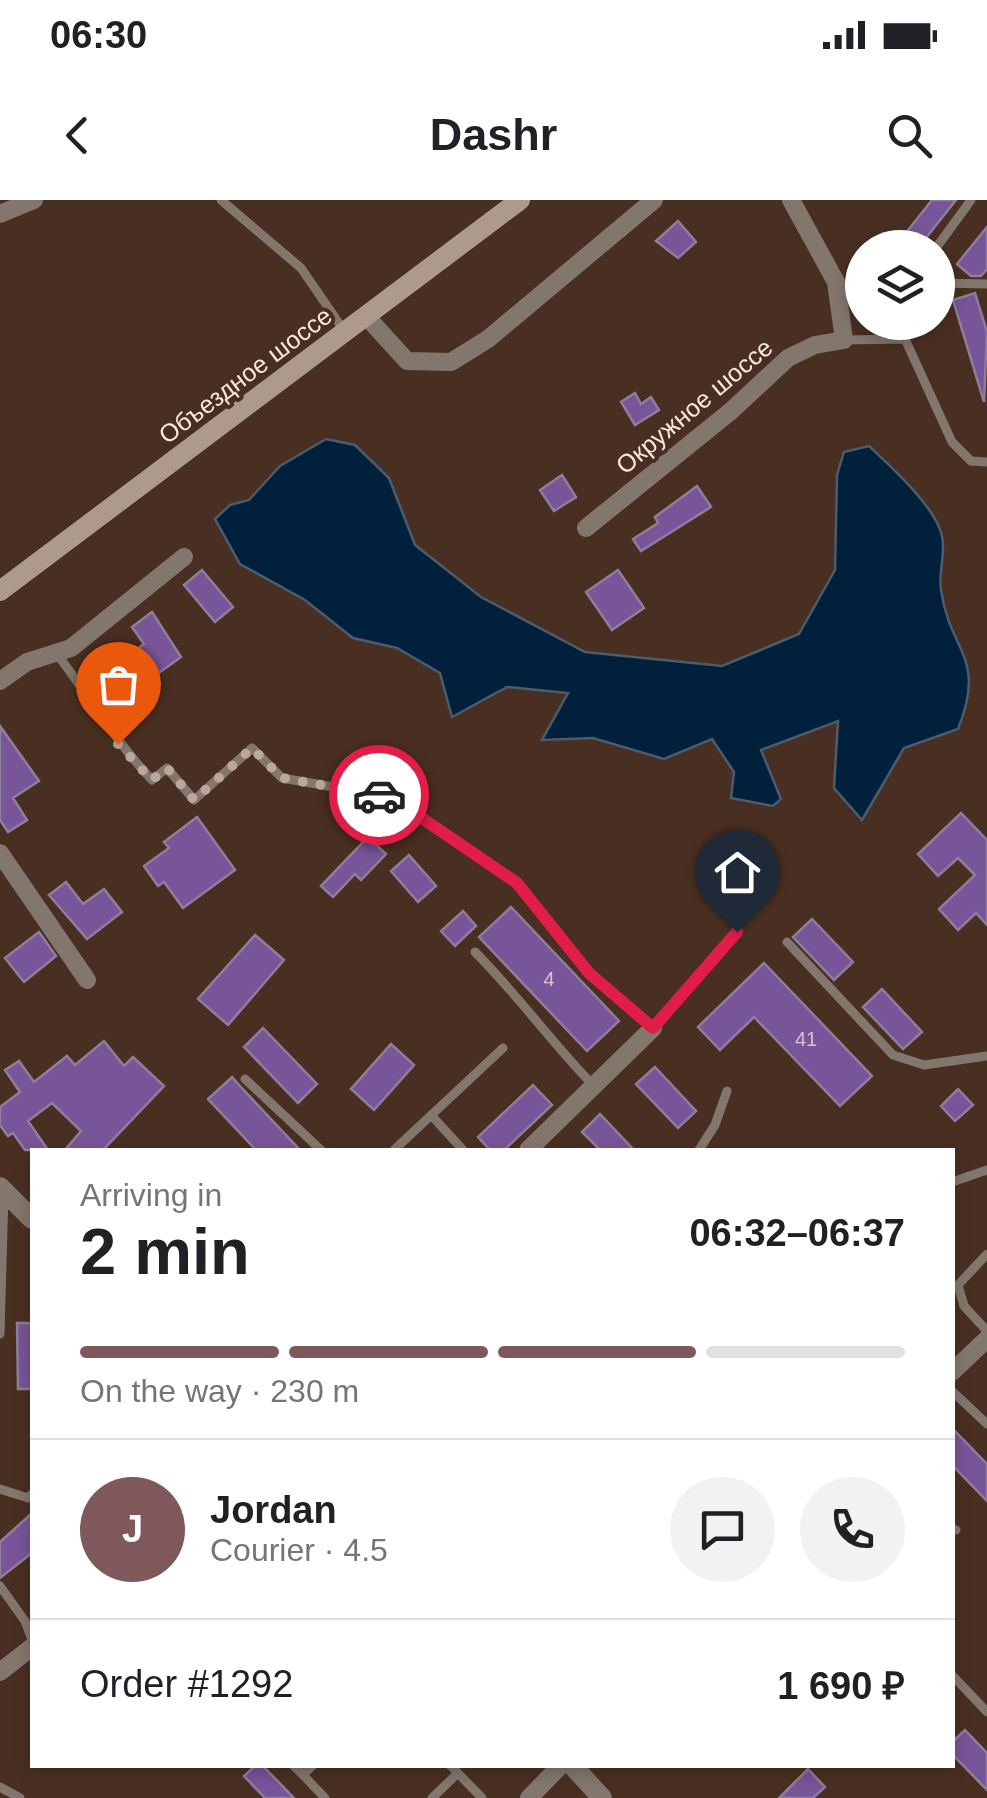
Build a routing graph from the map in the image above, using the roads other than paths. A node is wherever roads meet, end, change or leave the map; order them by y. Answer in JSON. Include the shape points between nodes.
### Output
{"nodes":[{"id":1,"x":34,"y":200,"type":"edge"},
{"id":2,"x":222,"y":200,"type":"edge"},
{"id":3,"x":520,"y":200,"type":"edge"},
{"id":4,"x":654,"y":200,"type":"edge"},
{"id":5,"x":791,"y":200,"type":"edge"},
{"id":6,"x":971,"y":200,"type":"edge"},
{"id":7,"x":0,"y":214,"type":"edge"},
{"id":8,"x":949,"y":230,"type":"edge"},
{"id":9,"x":955,"y":283,"type":"edge"},
{"id":10,"x":987,"y":284,"type":"edge"},
{"id":11,"x":366,"y":316,"type":"junction"},
{"id":12,"x":344,"y":332,"type":"junction"},
{"id":13,"x":844,"y":340,"type":"joint"},
{"id":14,"x":905,"y":340,"type":"edge"},
{"id":15,"x":987,"y":462,"type":"edge"},
{"id":16,"x":586,"y":528,"type":"dead end"},
{"id":17,"x":184,"y":557,"type":"dead end"},
{"id":18,"x":0,"y":591,"type":"edge"},
{"id":19,"x":57,"y":654,"type":"junction"},
{"id":20,"x":0,"y":681,"type":"edge"},
{"id":21,"x":0,"y":852,"type":"edge"},
{"id":22,"x":737,"y":932,"type":"dead end"},
{"id":23,"x":787,"y":942,"type":"dead end"},
{"id":24,"x":475,"y":952,"type":"dead end"},
{"id":25,"x":87,"y":980,"type":"dead end"},
{"id":26,"x":653,"y":1028,"type":"junction"},
{"id":27,"x":503,"y":1048,"type":"dead end"},
{"id":28,"x":987,"y":1056,"type":"edge"},
{"id":29,"x":245,"y":1079,"type":"dead end"},
{"id":30,"x":593,"y":1085,"type":"junction"},
{"id":31,"x":728,"y":1091,"type":"dead end"},
{"id":32,"x":432,"y":1115,"type":"junction"},
{"id":33,"x":319,"y":1148,"type":"edge"},
{"id":34,"x":396,"y":1148,"type":"edge"},
{"id":35,"x":461,"y":1148,"type":"edge"},
{"id":36,"x":530,"y":1148,"type":"edge"},
{"id":37,"x":700,"y":1148,"type":"edge"},
{"id":38,"x":987,"y":1170,"type":"edge"},
{"id":39,"x":955,"y":1181,"type":"edge"},
{"id":40,"x":2,"y":1189,"type":"edge"},
{"id":41,"x":30,"y":1216,"type":"edge"},
{"id":42,"x":987,"y":1254,"type":"edge"},
{"id":43,"x":956,"y":1282,"type":"edge"},
{"id":44,"x":958,"y":1306,"type":"edge"},
{"id":45,"x":987,"y":1331,"type":"edge"},
{"id":46,"x":0,"y":1334,"type":"edge"},
{"id":47,"x":987,"y":1340,"type":"edge"},
{"id":48,"x":955,"y":1369,"type":"edge"},
{"id":49,"x":955,"y":1395,"type":"edge"},
{"id":50,"x":987,"y":1424,"type":"edge"},
{"id":51,"x":0,"y":1488,"type":"edge"},
{"id":52,"x":30,"y":1496,"type":"edge"},
{"id":53,"x":0,"y":1586,"type":"edge"},
{"id":54,"x":30,"y":1637,"type":"edge"},
{"id":55,"x":30,"y":1646,"type":"edge"},
{"id":56,"x":0,"y":1672,"type":"edge"},
{"id":57,"x":955,"y":1679,"type":"edge"},
{"id":58,"x":987,"y":1712,"type":"edge"},
{"id":59,"x":296,"y":1768,"type":"edge"},
{"id":60,"x":310,"y":1768,"type":"edge"},
{"id":61,"x":558,"y":1768,"type":"edge"},
{"id":62,"x":575,"y":1768,"type":"edge"},
{"id":63,"x":454,"y":1769,"type":"edge"},
{"id":64,"x":302,"y":1775,"type":"junction"},
{"id":65,"x":0,"y":1787,"type":"edge"},
{"id":66,"x":20,"y":1798,"type":"edge"},
{"id":67,"x":324,"y":1798,"type":"edge"},
{"id":68,"x":432,"y":1798,"type":"edge"},
{"id":69,"x":482,"y":1798,"type":"edge"},
{"id":70,"x":528,"y":1798,"type":"edge"},
{"id":71,"x":602,"y":1798,"type":"edge"}],
"edges":[{"from":1,"to":7,"type":"street"},
{"from":2,"to":12,"type":"lane","via":[[301,268]]},
{"from":3,"to":11,"type":"main road","name":"Объездное шоссе"},
{"from":4,"to":11,"type":"street","via":[[488,339],[450,362],[407,361]]},
{"from":5,"to":13,"type":"street","via":[[836,282]]},
{"from":6,"to":8,"type":"lane"},
{"from":9,"to":10,"type":"lane"},
{"from":11,"to":12,"type":"main road","name":"Объездное шоссе"},
{"from":12,"to":18,"type":"main road","name":"Объездное шоссе"},
{"from":13,"to":16,"type":"street","name":"Окружное шоссе","via":[[788,358]]},
{"from":14,"to":15,"type":"lane","via":[[952,442],[971,461]]},
{"from":17,"to":19,"type":"street"},
{"from":19,"to":20,"type":"street","via":[[27,662]]},
{"from":19,"to":26,"type":"lane","via":[[118,744],[152,780],[167,768],[194,800],[252,748],[282,778],[391,797],[517,883],[589,973]]},
{"from":21,"to":25,"type":"street"},
{"from":22,"to":26,"type":"lane"},
{"from":23,"to":28,"type":"lane","via":[[893,1055],[924,1064]]},
{"from":24,"to":30,"type":"lane"},
{"from":26,"to":30,"type":"street"},
{"from":27,"to":32,"type":"lane"},
{"from":29,"to":33,"type":"lane"},
{"from":30,"to":36,"type":"street"},
{"from":31,"to":37,"type":"lane"},
{"from":32,"to":34,"type":"lane"},
{"from":32,"to":35,"type":"lane"},
{"from":38,"to":39,"type":"lane"},
{"from":40,"to":41,"type":"street"},
{"from":40,"to":46,"type":"lane"},
{"from":42,"to":43,"type":"lane"},
{"from":43,"to":44,"type":"lane"},
{"from":44,"to":45,"type":"lane"},
{"from":47,"to":48,"type":"street"},
{"from":49,"to":50,"type":"lane"},
{"from":51,"to":52,"type":"lane"},
{"from":53,"to":54,"type":"lane"},
{"from":55,"to":56,"type":"street"},
{"from":57,"to":58,"type":"lane"},
{"from":59,"to":64,"type":"lane"},
{"from":60,"to":64,"type":"lane"},
{"from":61,"to":70,"type":"street"},
{"from":62,"to":71,"type":"street"},
{"from":63,"to":68,"type":"lane"},
{"from":63,"to":69,"type":"lane"},
{"from":64,"to":67,"type":"lane"},
{"from":65,"to":66,"type":"lane"}]}
